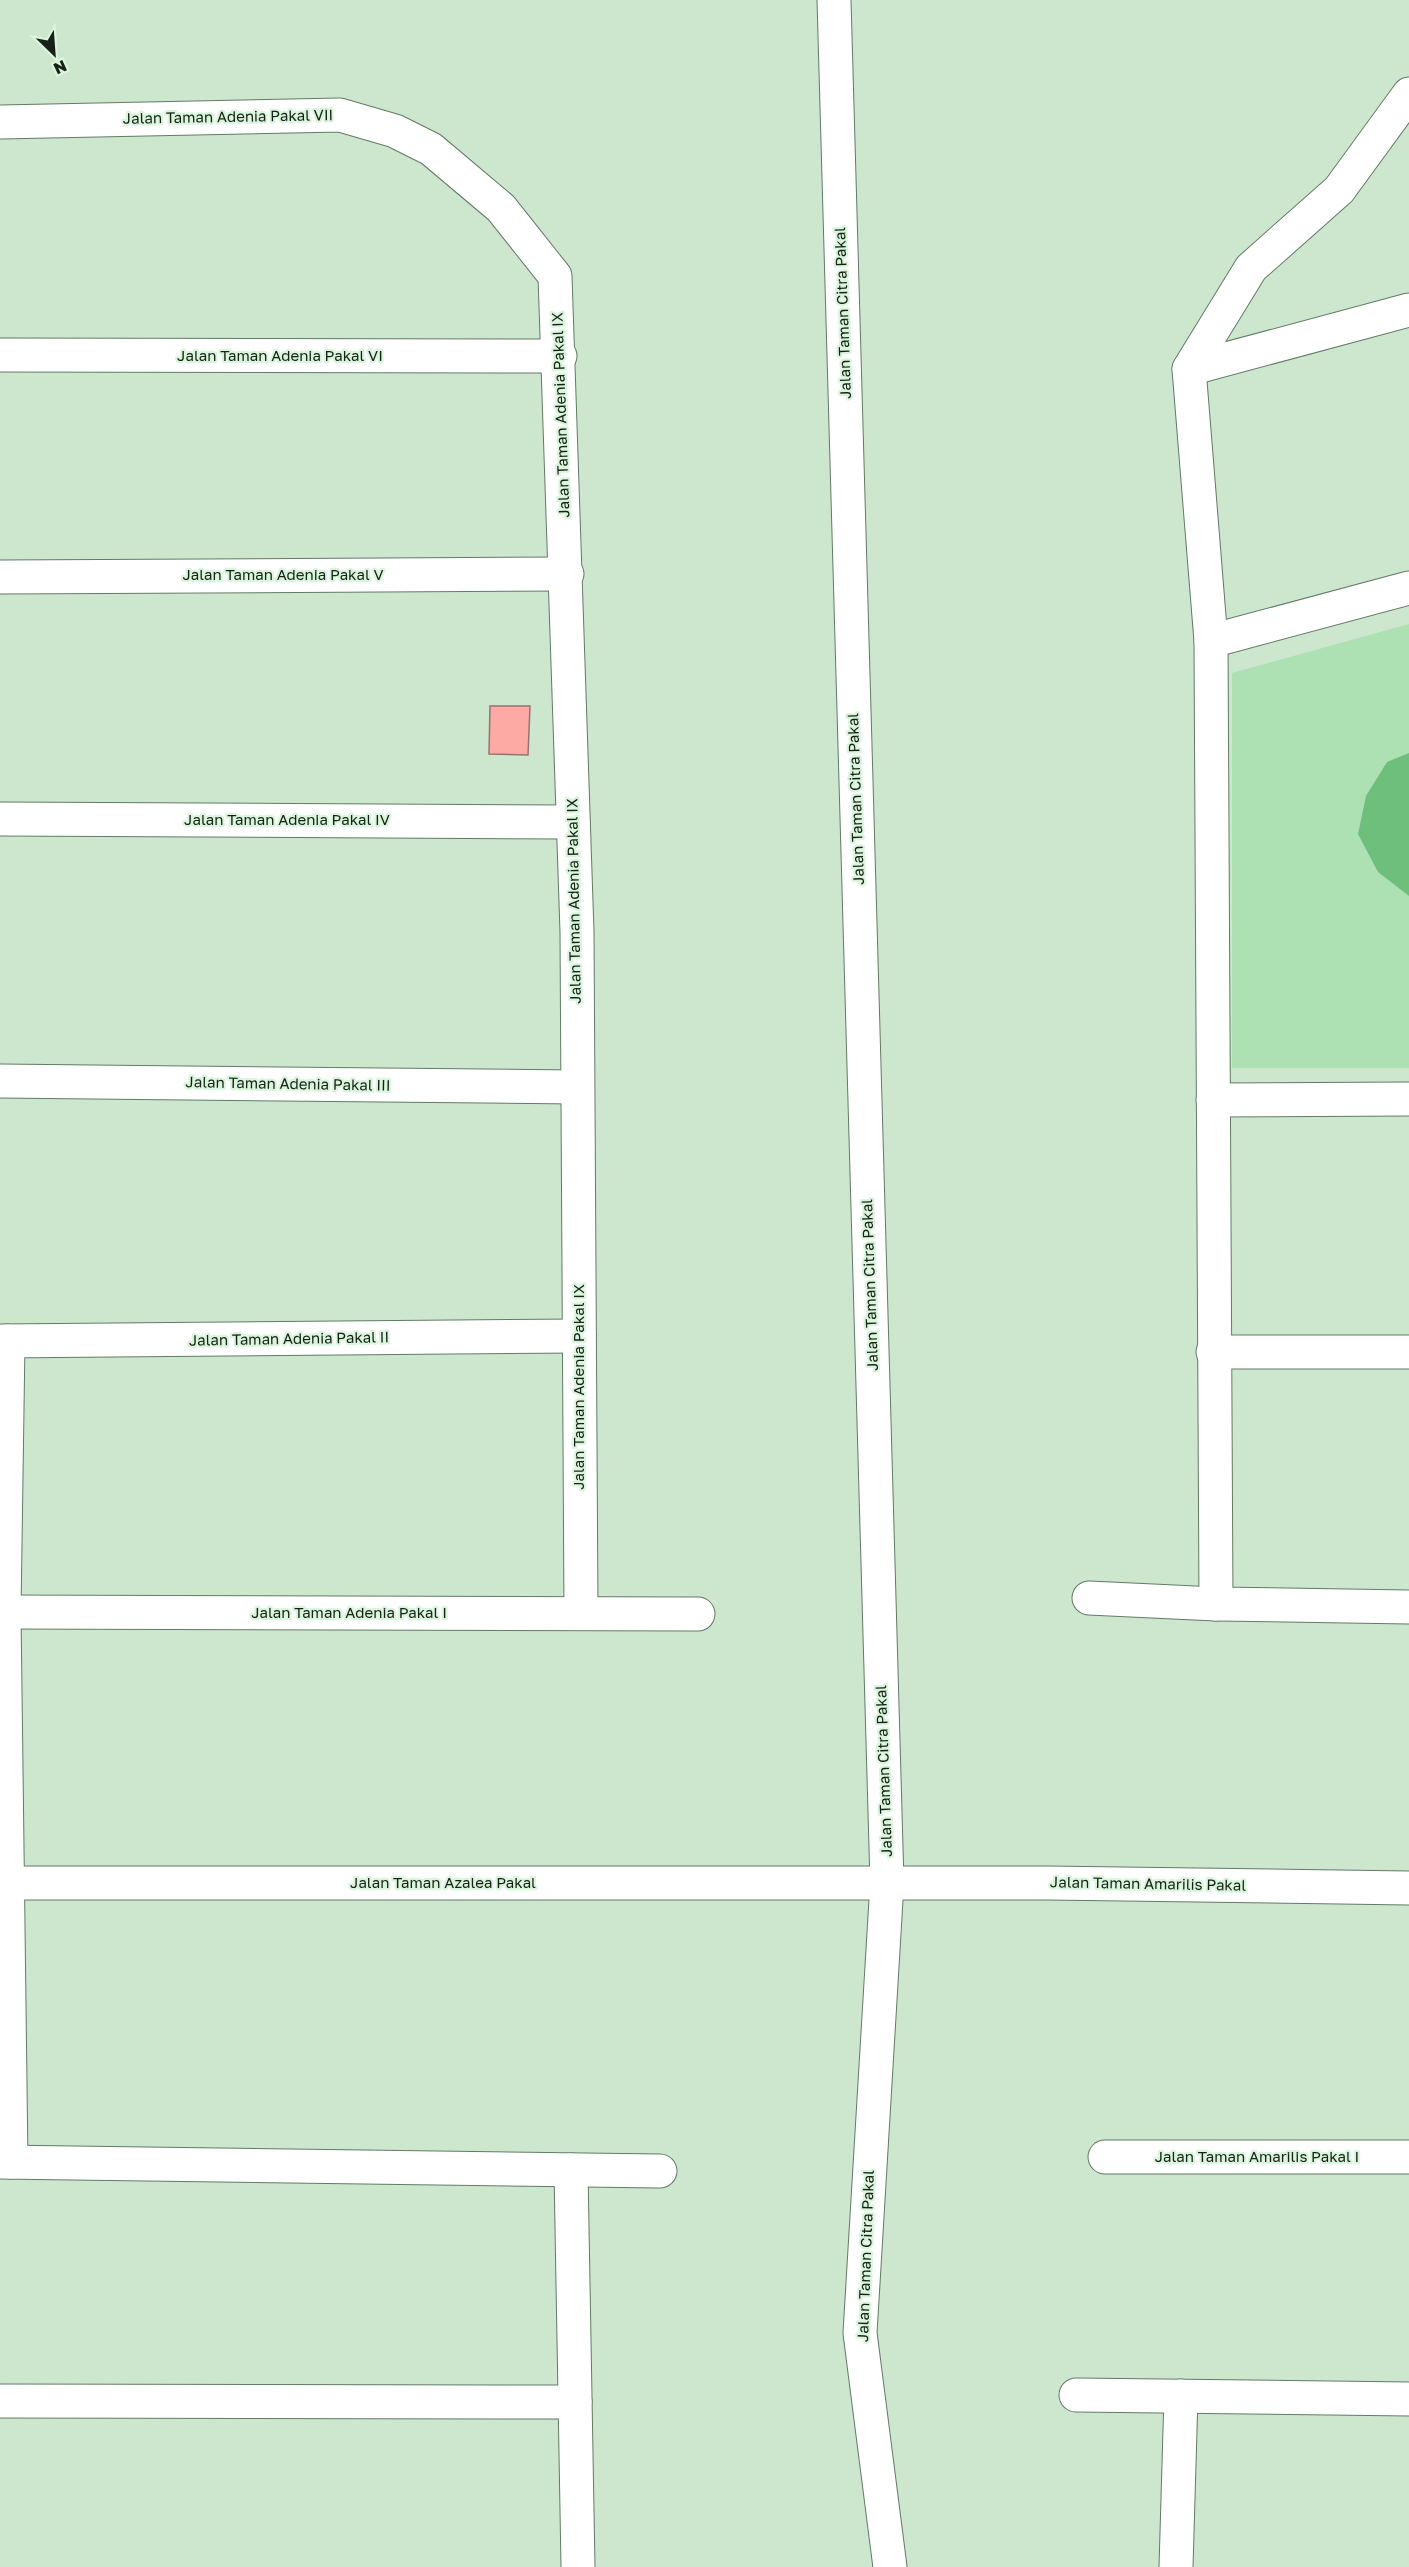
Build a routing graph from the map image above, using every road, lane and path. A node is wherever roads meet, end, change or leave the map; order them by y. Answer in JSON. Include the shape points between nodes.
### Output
{"nodes":[{"id":1,"x":834,"y":0,"type":"edge"},
{"id":2,"x":1409,"y":94,"type":"edge"},
{"id":3,"x":0,"y":122,"type":"edge"},
{"id":4,"x":501,"y":208,"type":"joint"},
{"id":5,"x":1409,"y":310,"type":"edge"},
{"id":6,"x":0,"y":355,"type":"edge"},
{"id":7,"x":560,"y":356,"type":"junction"},
{"id":8,"x":1188,"y":369,"type":"junction"},
{"id":9,"x":567,"y":574,"type":"junction"},
{"id":10,"x":0,"y":577,"type":"edge"},
{"id":11,"x":1409,"y":588,"type":"edge"},
{"id":12,"x":1211,"y":641,"type":"junction"},
{"id":13,"x":0,"y":819,"type":"edge"},
{"id":14,"x":573,"y":822,"type":"junction"},
{"id":15,"x":0,"y":1081,"type":"edge"},
{"id":16,"x":577,"y":1087,"type":"junction"},
{"id":17,"x":1409,"y":1099,"type":"edge"},
{"id":18,"x":1213,"y":1100,"type":"junction"},
{"id":19,"x":579,"y":1336,"type":"junction"},
{"id":20,"x":4,"y":1341,"type":"edge"},
{"id":21,"x":1214,"y":1352,"type":"junction"},
{"id":22,"x":1409,"y":1352,"type":"edge"},
{"id":23,"x":1089,"y":1598,"type":"dead end"},
{"id":24,"x":1216,"y":1604,"type":"junction"},
{"id":25,"x":1409,"y":1607,"type":"edge"},
{"id":26,"x":2,"y":1612,"type":"edge"},
{"id":27,"x":581,"y":1613,"type":"junction"},
{"id":28,"x":698,"y":1614,"type":"dead end"},
{"id":29,"x":4,"y":1883,"type":"edge"},
{"id":30,"x":887,"y":1883,"type":"junction"},
{"id":31,"x":1409,"y":1888,"type":"edge"},
{"id":32,"x":1105,"y":2157,"type":"dead end"},
{"id":33,"x":1409,"y":2157,"type":"edge"},
{"id":34,"x":6,"y":2162,"type":"edge"},
{"id":35,"x":571,"y":2170,"type":"junction"},
{"id":36,"x":660,"y":2171,"type":"dead end"},
{"id":37,"x":1076,"y":2395,"type":"dead end"},
{"id":38,"x":1181,"y":2396,"type":"junction"},
{"id":39,"x":1409,"y":2399,"type":"edge"},
{"id":40,"x":0,"y":2401,"type":"edge"},
{"id":41,"x":575,"y":2402,"type":"junction"},
{"id":42,"x":578,"y":2567,"type":"edge"},
{"id":43,"x":890,"y":2567,"type":"edge"},
{"id":44,"x":1176,"y":2567,"type":"edge"}],
"edges":[{"from":1,"to":30,"type":"street","name":"Jalan Taman Citra Pakal"},
{"from":2,"to":8,"type":"street","via":[[1339,190],[1251,268]]},
{"from":3,"to":4,"type":"street","name":"Jalan Taman Adenia Pakal VII","via":[[340,115],[395,132],[431,149]]},
{"from":4,"to":7,"type":"street","name":"Jalan Taman Adenia Pakal IX","via":[[555,276]]},
{"from":5,"to":8,"type":"street"},
{"from":6,"to":7,"type":"street","name":"Jalan Taman Adenia Pakal VI"},
{"from":7,"to":9,"type":"street","name":"Jalan Taman Adenia Pakal IX"},
{"from":8,"to":12,"type":"street"},
{"from":9,"to":10,"type":"street","name":"Jalan Taman Adenia Pakal V"},
{"from":9,"to":14,"type":"street","name":"Jalan Taman Adenia Pakal IX"},
{"from":11,"to":12,"type":"street"},
{"from":12,"to":18,"type":"street"},
{"from":13,"to":14,"type":"street","name":"Jalan Taman Adenia Pakal IV"},
{"from":14,"to":16,"type":"street","name":"Jalan Taman Adenia Pakal IX"},
{"from":15,"to":16,"type":"street","name":"Jalan Taman Adenia Pakal III"},
{"from":16,"to":19,"type":"street","name":"Jalan Taman Adenia Pakal IX"},
{"from":17,"to":18,"type":"street"},
{"from":18,"to":21,"type":"street"},
{"from":19,"to":20,"type":"street","name":"Jalan Taman Adenia Pakal II"},
{"from":19,"to":27,"type":"street","name":"Jalan Taman Adenia Pakal IX"},
{"from":20,"to":26,"type":"street"},
{"from":21,"to":22,"type":"street"},
{"from":21,"to":24,"type":"street"},
{"from":23,"to":24,"type":"street"},
{"from":24,"to":25,"type":"street"},
{"from":26,"to":27,"type":"street","name":"Jalan Taman Adenia Pakal I"},
{"from":26,"to":29,"type":"street"},
{"from":27,"to":28,"type":"street","name":"Jalan Taman Adenia Pakal I"},
{"from":29,"to":30,"type":"street","name":"Jalan Taman Azalea Pakal"},
{"from":29,"to":34,"type":"street"},
{"from":30,"to":31,"type":"street","name":"Jalan Taman Amarilis Pakal"},
{"from":30,"to":43,"type":"street","name":"Jalan Taman Citra Pakal","via":[[860,2333]]},
{"from":32,"to":33,"type":"street","name":"Jalan Taman Amarilis Pakal I"},
{"from":34,"to":35,"type":"street"},
{"from":35,"to":36,"type":"street"},
{"from":35,"to":41,"type":"street"},
{"from":37,"to":38,"type":"street"},
{"from":38,"to":39,"type":"street"},
{"from":38,"to":44,"type":"street"},
{"from":40,"to":41,"type":"street"},
{"from":41,"to":42,"type":"street"}]}
